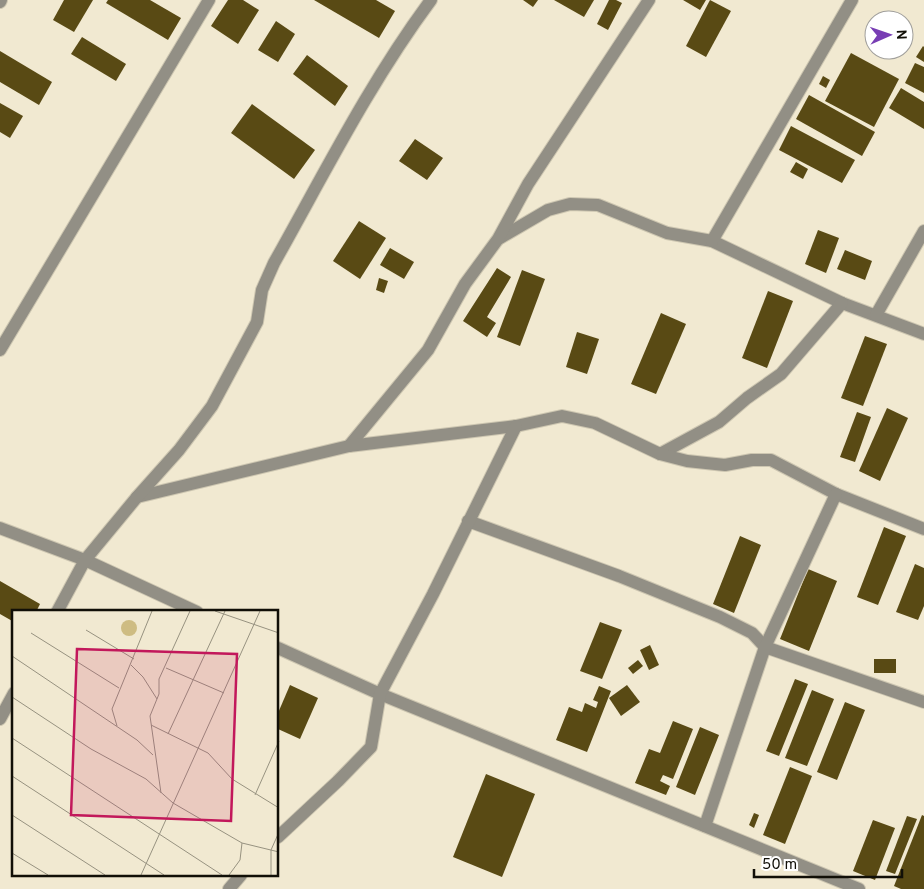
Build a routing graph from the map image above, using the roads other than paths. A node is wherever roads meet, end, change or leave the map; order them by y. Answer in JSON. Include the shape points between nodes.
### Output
{"nodes":[{"id":1,"x":209,"y":0,"type":"edge"},
{"id":2,"x":431,"y":0,"type":"edge"},
{"id":3,"x":649,"y":0,"type":"edge"},
{"id":4,"x":852,"y":0,"type":"edge"},
{"id":5,"x":924,"y":231,"type":"edge"},
{"id":6,"x":498,"y":239,"type":"junction"},
{"id":7,"x":712,"y":241,"type":"junction"},
{"id":8,"x":842,"y":303,"type":"junction"},
{"id":9,"x":876,"y":315,"type":"junction"},
{"id":10,"x":924,"y":334,"type":"edge"},
{"id":11,"x":0,"y":350,"type":"edge"},
{"id":12,"x":516,"y":426,"type":"junction"},
{"id":13,"x":349,"y":446,"type":"junction"},
{"id":14,"x":660,"y":454,"type":"junction"},
{"id":15,"x":836,"y":494,"type":"junction"},
{"id":16,"x":137,"y":497,"type":"junction"},
{"id":17,"x":468,"y":521,"type":"junction"},
{"id":18,"x":0,"y":528,"type":"edge"},
{"id":19,"x":924,"y":528,"type":"edge"},
{"id":20,"x":84,"y":560,"type":"junction"},
{"id":21,"x":58,"y":610,"type":"edge"},
{"id":22,"x":193,"y":610,"type":"edge"},
{"id":23,"x":765,"y":647,"type":"junction"},
{"id":24,"x":279,"y":648,"type":"edge"},
{"id":25,"x":380,"y":694,"type":"junction"},
{"id":26,"x":12,"y":697,"type":"edge"},
{"id":27,"x":924,"y":702,"type":"edge"},
{"id":28,"x":0,"y":719,"type":"edge"},
{"id":29,"x":705,"y":826,"type":"junction"},
{"id":30,"x":279,"y":836,"type":"edge"},
{"id":31,"x":240,"y":876,"type":"edge"},
{"id":32,"x":230,"y":889,"type":"edge"},
{"id":33,"x":860,"y":889,"type":"edge"}],
"edges":[{"from":1,"to":11,"type":"street"},
{"from":2,"to":16,"type":"street","via":[[368,96],[274,263],[262,290],[257,322],[212,406],[179,450]]},
{"from":3,"to":6,"type":"street","via":[[528,184]]},
{"from":4,"to":7,"type":"street"},
{"from":5,"to":9,"type":"street"},
{"from":6,"to":7,"type":"street","via":[[548,210],[570,204],[598,205],[668,233]]},
{"from":6,"to":13,"type":"street","via":[[465,284],[428,350]]},
{"from":7,"to":8,"type":"street"},
{"from":8,"to":9,"type":"street"},
{"from":8,"to":14,"type":"street","via":[[781,374],[719,422]]},
{"from":9,"to":10,"type":"street"},
{"from":12,"to":13,"type":"street"},
{"from":12,"to":14,"type":"street","via":[[562,416],[595,423]]},
{"from":12,"to":17,"type":"street"},
{"from":13,"to":16,"type":"street"},
{"from":14,"to":15,"type":"street","via":[[725,465],[771,460]]},
{"from":15,"to":19,"type":"street"},
{"from":15,"to":23,"type":"street"},
{"from":16,"to":20,"type":"street"},
{"from":17,"to":23,"type":"street","via":[[720,617],[752,633]]},
{"from":17,"to":25,"type":"street"},
{"from":18,"to":20,"type":"street"},
{"from":20,"to":21,"type":"street"},
{"from":20,"to":22,"type":"street"},
{"from":23,"to":27,"type":"street"},
{"from":23,"to":29,"type":"street"},
{"from":24,"to":25,"type":"street"},
{"from":25,"to":29,"type":"street"},
{"from":25,"to":30,"type":"street","via":[[371,747]]},
{"from":26,"to":28,"type":"street"},
{"from":29,"to":33,"type":"street"},
{"from":31,"to":32,"type":"street"}]}
